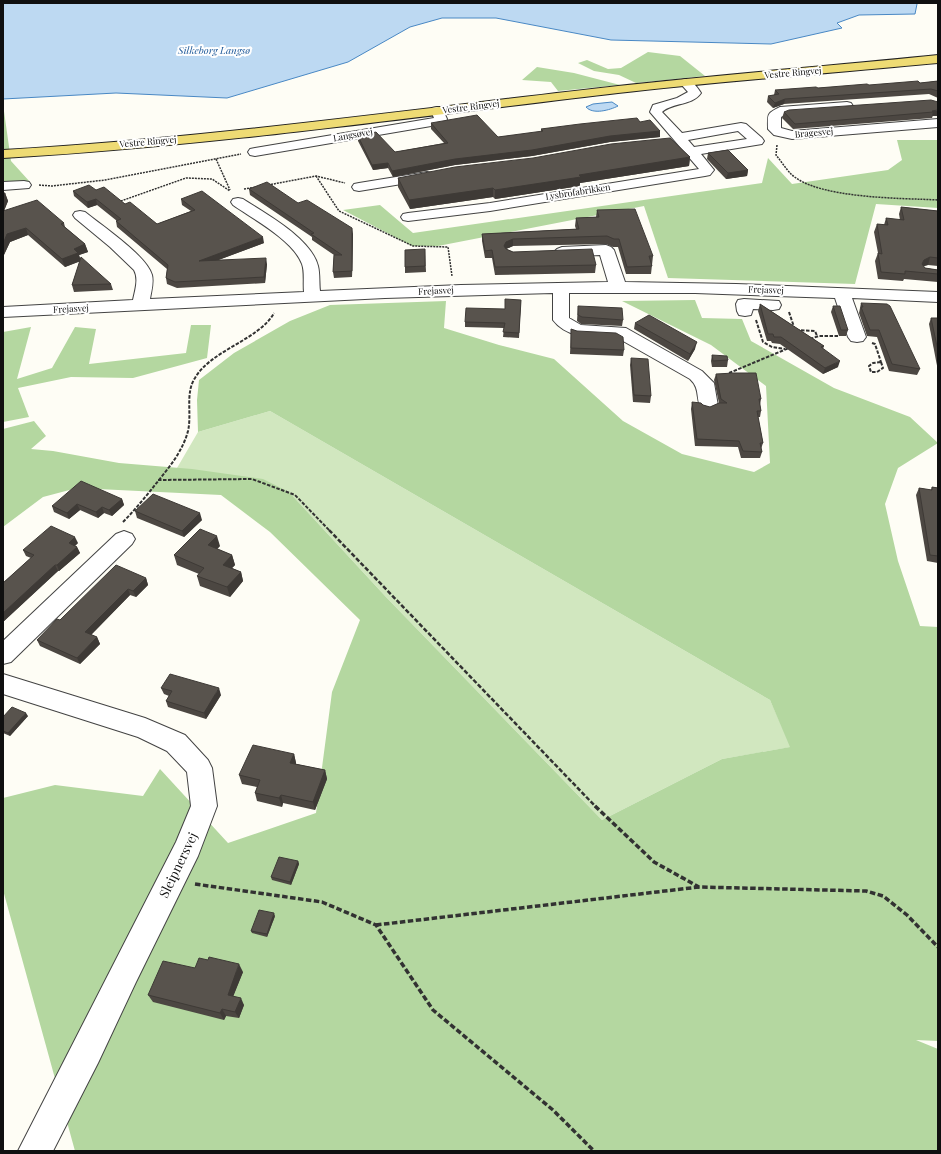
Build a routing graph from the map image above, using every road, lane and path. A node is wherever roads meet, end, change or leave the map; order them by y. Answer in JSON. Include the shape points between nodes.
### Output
{"nodes":[{"id":1,"x":938,"y":59,"type":"edge"},
{"id":2,"x":686,"y":83,"type":"junction"},
{"id":3,"x":860,"y":105,"type":"edge"},
{"id":4,"x":437,"y":111,"type":"junction"},
{"id":5,"x":938,"y":124,"type":"edge"},
{"id":6,"x":785,"y":134,"type":"junction"},
{"id":7,"x":675,"y":140,"type":"junction"},
{"id":8,"x":255,"y":152,"type":"joint"},
{"id":9,"x":691,"y":152,"type":"junction"},
{"id":10,"x":3,"y":154,"type":"edge"},
{"id":11,"x":216,"y":159,"type":"junction"},
{"id":12,"x":437,"y":174,"type":"edge"},
{"id":13,"x":316,"y":176,"type":"junction"},
{"id":14,"x":24,"y":185,"type":"joint"},
{"id":15,"x":3,"y":186,"type":"edge"},
{"id":16,"x":359,"y":187,"type":"joint"},
{"id":17,"x":235,"y":196,"type":"junction"},
{"id":18,"x":938,"y":200,"type":"edge"},
{"id":19,"x":115,"y":203,"type":"edge"},
{"id":20,"x":80,"y":215,"type":"dead end"},
{"id":21,"x":408,"y":217,"type":"dead end"},
{"id":22,"x":544,"y":252,"type":"edge"},
{"id":23,"x":618,"y":287,"type":"junction"},
{"id":24,"x":560,"y":288,"type":"junction"},
{"id":25,"x":454,"y":290,"type":"junction"},
{"id":26,"x":312,"y":296,"type":"junction"},
{"id":27,"x":284,"y":297,"type":"junction"},
{"id":28,"x":938,"y":297,"type":"edge"},
{"id":29,"x":845,"y":300,"type":"junction"},
{"id":30,"x":140,"y":305,"type":"junction"},
{"id":31,"x":787,"y":305,"type":"junction"},
{"id":32,"x":745,"y":311,"type":"joint"},
{"id":33,"x":3,"y":312,"type":"edge"},
{"id":34,"x":800,"y":330,"type":"junction"},
{"id":35,"x":802,"y":336,"type":"edge"},
{"id":36,"x":817,"y":336,"type":"junction"},
{"id":37,"x":857,"y":337,"type":"junction"},
{"id":38,"x":804,"y":342,"type":"edge"},
{"id":39,"x":792,"y":347,"type":"edge"},
{"id":40,"x":786,"y":349,"type":"junction"},
{"id":41,"x":881,"y":362,"type":"junction"},
{"id":42,"x":729,"y":373,"type":"joint"},
{"id":43,"x":696,"y":375,"type":"junction"},
{"id":44,"x":709,"y":406,"type":"edge"},
{"id":45,"x":158,"y":480,"type":"junction"},
{"id":46,"x":123,"y":531,"type":"joint"},
{"id":47,"x":3,"y":655,"type":"edge"},
{"id":48,"x":3,"y":684,"type":"edge"},
{"id":49,"x":171,"y":881,"type":"junction"},
{"id":50,"x":700,"y":887,"type":"junction"},
{"id":51,"x":376,"y":925,"type":"junction"},
{"id":52,"x":938,"y":947,"type":"edge"},
{"id":53,"x":35,"y":1151,"type":"edge"},
{"id":54,"x":594,"y":1151,"type":"edge"}],
"edges":[{"from":1,"to":2,"type":"main road","name":"Vestre Ringvej"},
{"from":2,"to":4,"type":"main road","name":"Vestre Ringvej"},
{"from":2,"to":7,"type":"street","name":"Lysbrofabrikken","via":[[695,94],[664,105],[656,112]]},
{"from":3,"to":6,"type":"street","name":"Bragesvej","via":[[784,110],[774,115],[775,129]]},
{"from":4,"to":8,"type":"street","name":"Langsøvej","via":[[442,119],[437,121]]},
{"from":4,"to":10,"type":"main road","name":"Vestre Ringvej","via":[[246,133]]},
{"from":5,"to":6,"type":"street","name":"Bragesvej"},
{"from":6,"to":18,"type":"path","via":[[777,144],[776,155],[792,175],[811,186],[838,192]]},
{"from":7,"to":9,"type":"street","name":"Lysbrofabrikken"},
{"from":7,"to":9,"type":"street","via":[[741,128],[757,141]]},
{"from":8,"to":11,"type":"path"},
{"from":9,"to":21,"type":"street","name":"Lysbrofabrikken","via":[[707,170],[705,172]]},
{"from":11,"to":14,"type":"path","via":[[105,180],[52,186]]},
{"from":11,"to":17,"type":"path"},
{"from":12,"to":16,"type":"street"},
{"from":13,"to":16,"type":"path"},
{"from":13,"to":17,"type":"path"},
{"from":13,"to":25,"type":"path","via":[[338,211],[413,246],[448,247]]},
{"from":14,"to":15,"type":"street"},
{"from":17,"to":19,"type":"path","via":[[212,179],[200,177],[186,178]]},
{"from":17,"to":26,"type":"street","via":[[294,242],[304,253],[310,264]]},
{"from":20,"to":30,"type":"street","via":[[135,261],[143,273],[145,284]]},
{"from":22,"to":23,"type":"street","via":[[606,250]]},
{"from":23,"to":24,"type":"street","name":"Frejasvej"},
{"from":23,"to":29,"type":"street","name":"Frejasvej"},
{"from":24,"to":25,"type":"street","name":"Frejasvej"},
{"from":24,"to":43,"type":"street","via":[[561,320],[577,330],[620,332]]},
{"from":25,"to":26,"type":"street","name":"Frejasvej"},
{"from":26,"to":27,"type":"street","name":"Frejasvej"},
{"from":27,"to":30,"type":"street","name":"Frejasvej"},
{"from":27,"to":45,"type":"path","via":[[269,322],[196,376],[192,385],[188,433],[172,463]]},
{"from":28,"to":29,"type":"street","name":"Frejasvej"},
{"from":29,"to":31,"type":"street","name":"Frejasvej"},
{"from":29,"to":37,"type":"street"},
{"from":30,"to":33,"type":"street","name":"Frejasvej"},
{"from":31,"to":32,"type":"street","name":"Frejasvej","via":[[744,304]]},
{"from":31,"to":34,"type":"path","via":[[795,330]]},
{"from":32,"to":40,"type":"path","via":[[755,315],[763,342],[772,347]]},
{"from":34,"to":35,"type":"path"},
{"from":34,"to":36,"type":"path","via":[[814,331]]},
{"from":36,"to":37,"type":"path"},
{"from":36,"to":38,"type":"path"},
{"from":37,"to":41,"type":"path","via":[[875,344]]},
{"from":39,"to":40,"type":"path"},
{"from":40,"to":42,"type":"path"},
{"from":41,"to":41,"type":"path","via":[[883,368],[872,372],[869,366]]},
{"from":42,"to":43,"type":"street"},
{"from":43,"to":44,"type":"street","via":[[705,383]]},
{"from":45,"to":46,"type":"path"},
{"from":45,"to":50,"type":"path","via":[[252,479],[295,495],[611,822],[654,862]]},
{"from":46,"to":47,"type":"street"},
{"from":48,"to":49,"type":"street","name":"Sleipnersvej","via":[[144,729],[176,743],[199,768],[204,806]]},
{"from":49,"to":51,"type":"path","via":[[322,902]]},
{"from":49,"to":53,"type":"street","name":"Sleipnersvej"},
{"from":50,"to":51,"type":"path"},
{"from":50,"to":52,"type":"path","via":[[866,891],[883,896],[907,915]]},
{"from":51,"to":54,"type":"path","via":[[433,1010],[553,1110]]}]}
